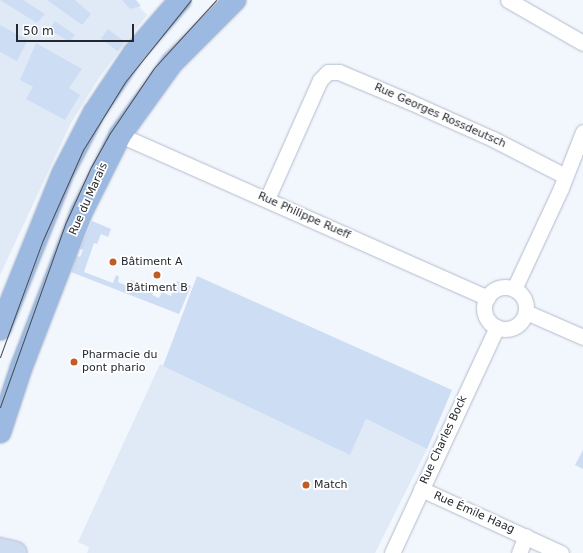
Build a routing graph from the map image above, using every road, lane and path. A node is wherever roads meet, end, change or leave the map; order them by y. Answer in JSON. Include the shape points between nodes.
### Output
{"nodes":[{"id":1,"x":180,"y":0,"type":"edge"},
{"id":2,"x":235,"y":0,"type":"edge"},
{"id":3,"x":508,"y":0,"type":"edge"},
{"id":4,"x":583,"y":43,"type":"edge"},
{"id":5,"x":583,"y":132,"type":"edge"},
{"id":6,"x":120,"y":135,"type":"junction"},
{"id":7,"x":565,"y":176,"type":"junction"},
{"id":8,"x":267,"y":199,"type":"junction"},
{"id":9,"x":514,"y":289,"type":"junction"},
{"id":10,"x":487,"y":298,"type":"junction"},
{"id":11,"x":526,"y":312,"type":"junction"},
{"id":12,"x":497,"y":327,"type":"junction"},
{"id":13,"x":0,"y":329,"type":"edge"},
{"id":14,"x":583,"y":337,"type":"edge"},
{"id":15,"x":0,"y":432,"type":"edge"},
{"id":16,"x":421,"y":489,"type":"junction"},
{"id":17,"x":526,"y":536,"type":"junction"},
{"id":18,"x":0,"y":548,"type":"edge"},
{"id":19,"x":16,"y":553,"type":"edge"},
{"id":20,"x":392,"y":553,"type":"edge"},
{"id":21,"x":519,"y":553,"type":"edge"},
{"id":22,"x":561,"y":553,"type":"edge"}],
"edges":[{"from":1,"to":13,"type":"main road","via":[[134,54],[94,113],[63,173]]},
{"from":2,"to":6,"type":"main road","name":"Rue du Marais","via":[[172,63]]},
{"from":3,"to":4,"type":"street"},
{"from":5,"to":7,"type":"street"},
{"from":6,"to":8,"type":"street","name":"Rue Philippe Rueff"},
{"from":6,"to":15,"type":"main road","name":"Rue du Marais","via":[[81,213],[21,368]]},
{"from":7,"to":8,"type":"street","name":"Rue Georges Rossdeutsch","via":[[493,139],[408,101],[339,72],[328,72],[320,80]]},
{"from":7,"to":9,"type":"street"},
{"from":8,"to":10,"type":"street","name":"Rue Philippe Rueff"},
{"from":9,"to":10,"type":"street","via":[[496,289]]},
{"from":9,"to":11,"type":"street","via":[[525,301]]},
{"from":10,"to":12,"type":"street","via":[[487,318]]},
{"from":11,"to":12,"type":"street","via":[[514,326]]},
{"from":11,"to":14,"type":"street"},
{"from":12,"to":16,"type":"street","name":"Rue Charles Bock"},
{"from":16,"to":17,"type":"street","name":"Rue Émile Haag"},
{"from":16,"to":20,"type":"street","name":"Rue Charles Bock"},
{"from":17,"to":21,"type":"street","name":"Rue Émile Haag"},
{"from":17,"to":22,"type":"street","name":"Rue Émile Haag"},
{"from":18,"to":19,"type":"main road"}]}
